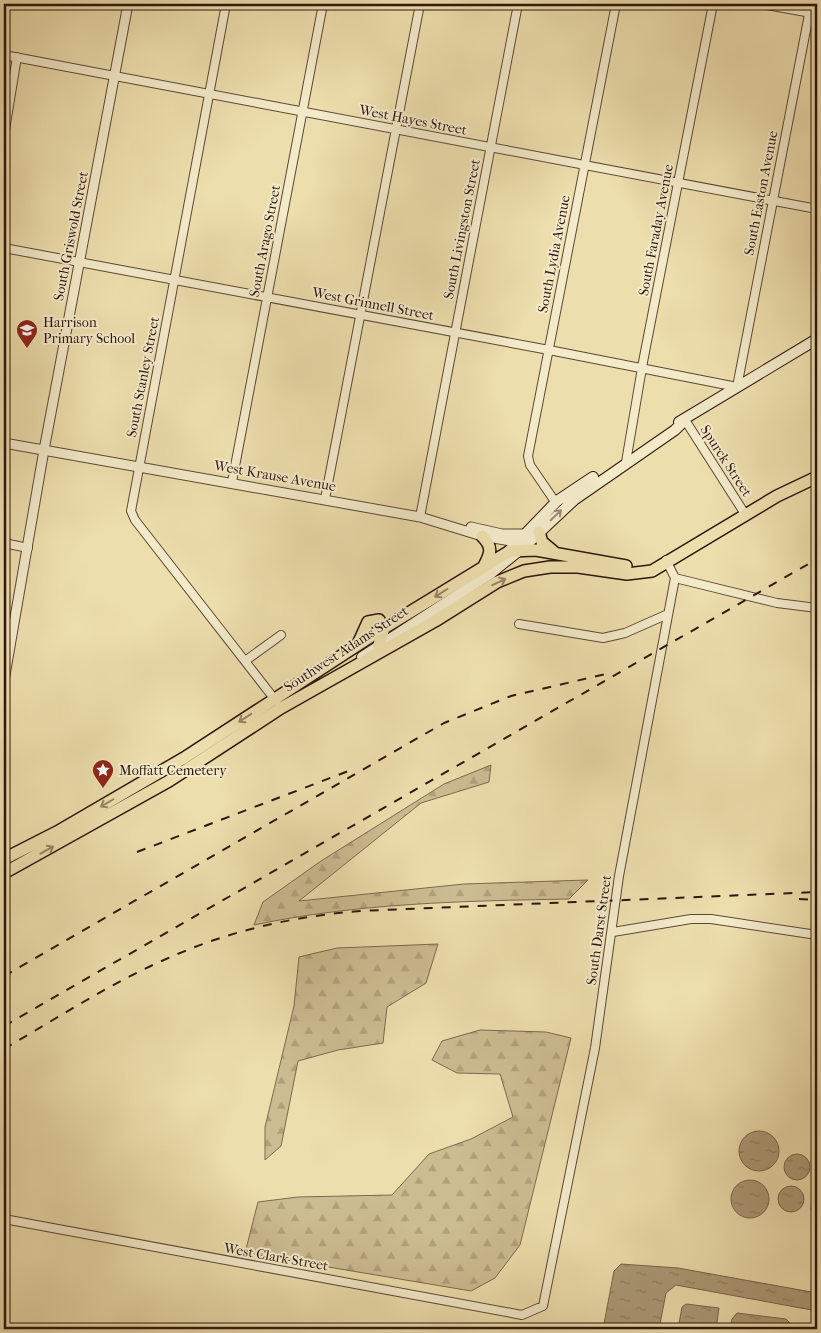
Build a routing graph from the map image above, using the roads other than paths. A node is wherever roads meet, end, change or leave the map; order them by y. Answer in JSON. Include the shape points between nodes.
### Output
{"nodes":[{"id":1,"x":128,"y":4,"type":"edge"},
{"id":2,"x":226,"y":4,"type":"edge"},
{"id":3,"x":323,"y":4,"type":"edge"},
{"id":4,"x":420,"y":4,"type":"edge"},
{"id":5,"x":518,"y":4,"type":"edge"},
{"id":6,"x":616,"y":4,"type":"edge"},
{"id":7,"x":713,"y":4,"type":"edge"},
{"id":8,"x":761,"y":4,"type":"edge"},
{"id":9,"x":810,"y":4,"type":"edge"},
{"id":10,"x":813,"y":13,"type":"edge"},
{"id":11,"x":4,"y":55,"type":"edge"},
{"id":12,"x":17,"y":57,"type":"junction"},
{"id":13,"x":114,"y":76,"type":"junction"},
{"id":14,"x":208,"y":95,"type":"junction"},
{"id":15,"x":302,"y":112,"type":"junction"},
{"id":16,"x":396,"y":130,"type":"junction"},
{"id":17,"x":4,"y":136,"type":"edge"},
{"id":18,"x":490,"y":148,"type":"junction"},
{"id":19,"x":584,"y":165,"type":"junction"},
{"id":20,"x":678,"y":183,"type":"junction"},
{"id":21,"x":773,"y":200,"type":"junction"},
{"id":22,"x":817,"y":209,"type":"edge"},
{"id":23,"x":4,"y":248,"type":"edge"},
{"id":24,"x":80,"y":263,"type":"junction"},
{"id":25,"x":173,"y":280,"type":"junction"},
{"id":26,"x":267,"y":297,"type":"junction"},
{"id":27,"x":361,"y":315,"type":"junction"},
{"id":28,"x":455,"y":333,"type":"junction"},
{"id":29,"x":817,"y":340,"type":"edge"},
{"id":30,"x":549,"y":350,"type":"junction"},
{"id":31,"x":642,"y":370,"type":"junction"},
{"id":32,"x":737,"y":387,"type":"junction"},
{"id":33,"x":685,"y":420,"type":"junction"},
{"id":34,"x":4,"y":442,"type":"edge"},
{"id":35,"x":44,"y":450,"type":"junction"},
{"id":36,"x":627,"y":458,"type":"junction"},
{"id":37,"x":139,"y":466,"type":"junction"},
{"id":38,"x":817,"y":476,"type":"edge"},
{"id":39,"x":232,"y":482,"type":"junction"},
{"id":40,"x":325,"y":499,"type":"junction"},
{"id":41,"x":556,"y":503,"type":"junction"},
{"id":42,"x":745,"y":514,"type":"junction"},
{"id":43,"x":420,"y":517,"type":"junction"},
{"id":44,"x":539,"y":533,"type":"junction"},
{"id":45,"x":525,"y":534,"type":"junction"},
{"id":46,"x":482,"y":536,"type":"junction"},
{"id":47,"x":4,"y":543,"type":"edge"},
{"id":48,"x":519,"y":546,"type":"junction"},
{"id":49,"x":28,"y":548,"type":"junction"},
{"id":50,"x":556,"y":554,"type":"junction"},
{"id":51,"x":667,"y":561,"type":"junction"},
{"id":52,"x":483,"y":568,"type":"junction"},
{"id":53,"x":675,"y":578,"type":"junction"},
{"id":54,"x":817,"y":608,"type":"edge"},
{"id":55,"x":668,"y":614,"type":"junction"},
{"id":56,"x":519,"y":624,"type":"dead end"},
{"id":57,"x":384,"y":628,"type":"junction"},
{"id":58,"x":281,"y":635,"type":"dead end"},
{"id":59,"x":379,"y":645,"type":"junction"},
{"id":60,"x":245,"y":661,"type":"junction"},
{"id":61,"x":4,"y":681,"type":"edge"},
{"id":62,"x":321,"y":686,"type":"junction"},
{"id":63,"x":278,"y":704,"type":"junction"},
{"id":64,"x":51,"y":835,"type":"junction"},
{"id":65,"x":4,"y":850,"type":"edge"},
{"id":66,"x":4,"y":859,"type":"edge"},
{"id":67,"x":4,"y":873,"type":"edge"},
{"id":68,"x":613,"y":932,"type":"junction"},
{"id":69,"x":817,"y":936,"type":"edge"},
{"id":70,"x":4,"y":1220,"type":"edge"},
{"id":71,"x":543,"y":1306,"type":"joint"}],
"edges":[{"from":1,"to":13,"type":"street","name":"South Griswold Street"},
{"from":2,"to":14,"type":"street","name":"South Stanley Street"},
{"from":3,"to":15,"type":"street","name":"South Arago Street"},
{"from":4,"to":16,"type":"street"},
{"from":5,"to":18,"type":"street","name":"South Livingston Street"},
{"from":6,"to":19,"type":"street","name":"South Lydia Avenue"},
{"from":7,"to":20,"type":"street","name":"South Faraday Avenue"},
{"from":8,"to":10,"type":"street"},
{"from":9,"to":10,"type":"street","name":"South Easton Avenue"},
{"from":10,"to":21,"type":"street","name":"South Easton Avenue"},
{"from":11,"to":12,"type":"street","name":"West Hayes Street"},
{"from":12,"to":13,"type":"street","name":"West Hayes Street"},
{"from":12,"to":17,"type":"street"},
{"from":13,"to":14,"type":"street","name":"West Hayes Street"},
{"from":13,"to":24,"type":"street","name":"South Griswold Street"},
{"from":14,"to":15,"type":"street","name":"West Hayes Street"},
{"from":14,"to":25,"type":"street","name":"South Stanley Street"},
{"from":15,"to":16,"type":"street","name":"West Hayes Street"},
{"from":15,"to":26,"type":"street","name":"South Arago Street"},
{"from":16,"to":18,"type":"street","name":"West Hayes Street"},
{"from":16,"to":27,"type":"street"},
{"from":18,"to":19,"type":"street","name":"West Hayes Street"},
{"from":18,"to":28,"type":"street","name":"South Livingston Street"},
{"from":19,"to":20,"type":"street","name":"West Hayes Street"},
{"from":19,"to":30,"type":"street","name":"South Lydia Avenue"},
{"from":20,"to":21,"type":"street","name":"West Hayes Street"},
{"from":20,"to":31,"type":"street","name":"South Faraday Avenue"},
{"from":21,"to":22,"type":"street","name":"West Hayes Street"},
{"from":21,"to":32,"type":"street","name":"South Easton Avenue"},
{"from":23,"to":24,"type":"street","name":"West Grinnell Street"},
{"from":24,"to":25,"type":"street","name":"West Grinnell Street"},
{"from":24,"to":35,"type":"street","name":"South Griswold Street"},
{"from":25,"to":26,"type":"street","name":"West Grinnell Street"},
{"from":25,"to":37,"type":"street","name":"South Stanley Street"},
{"from":26,"to":27,"type":"street","name":"West Grinnell Street"},
{"from":26,"to":39,"type":"street","name":"South Arago Street"},
{"from":27,"to":28,"type":"street","name":"West Grinnell Street"},
{"from":27,"to":40,"type":"street"},
{"from":28,"to":30,"type":"street","name":"West Grinnell Street"},
{"from":28,"to":43,"type":"street","name":"South Livingston Street"},
{"from":29,"to":32,"type":"main road","name":"Southwest Adams Street"},
{"from":30,"to":31,"type":"street","name":"West Grinnell Street"},
{"from":30,"to":41,"type":"street","name":"South Lydia Avenue","via":[[528,458]]},
{"from":31,"to":32,"type":"street","name":"West Grinnell Street"},
{"from":31,"to":36,"type":"street","name":"South Faraday Avenue"},
{"from":32,"to":33,"type":"main road","name":"Southwest Adams Street"},
{"from":33,"to":36,"type":"main road","name":"Southwest Adams Street","via":[[675,430]]},
{"from":33,"to":42,"type":"street","name":"Spurck Street"},
{"from":34,"to":35,"type":"street","name":"West Krause Avenue"},
{"from":35,"to":37,"type":"street","name":"West Krause Avenue"},
{"from":35,"to":49,"type":"street","name":"South Griswold Street"},
{"from":36,"to":41,"type":"main road","name":"Southwest Adams Street"},
{"from":44,"to":36,"type":"main road","name":"Southwest Adams Street","one_way":true},
{"from":37,"to":39,"type":"street","name":"West Krause Avenue"},
{"from":37,"to":60,"type":"street","name":"South Stanley Street","via":[[131,510],[133,518]]},
{"from":38,"to":42,"type":"main road"},
{"from":39,"to":40,"type":"street","name":"West Krause Avenue"},
{"from":40,"to":43,"type":"street","name":"West Krause Avenue"},
{"from":41,"to":45,"type":"main road","name":"Southwest Adams Street"},
{"from":42,"to":51,"type":"main road"},
{"from":43,"to":45,"type":"street","via":[[502,534]]},
{"from":43,"to":46,"type":"street","name":"West Krause Avenue"},
{"from":44,"to":48,"type":"main road","name":"Southwest Adams Street"},
{"from":44,"to":50,"type":"main road","via":[[542,542]]},
{"from":45,"to":48,"type":"main road","name":"Southwest Adams Street"},
{"from":46,"to":48,"type":"street","name":"West Krause Avenue"},
{"from":46,"to":52,"type":"main road","via":[[491,549]]},
{"from":47,"to":49,"type":"street"},
{"from":48,"to":50,"type":"main road"},
{"from":48,"to":52,"type":"main road","name":"Southwest Adams Street"},
{"from":48,"to":59,"type":"main road","name":"Southwest Adams Street","via":[[482,580]]},
{"from":49,"to":61,"type":"street","name":"South Griswold Street"},
{"from":50,"to":51,"type":"main road","via":[[627,566]]},
{"from":51,"to":53,"type":"street"},
{"from":62,"to":51,"type":"main road","one_way":true,"via":[[486,588],[520,573],[566,566],[633,574],[652,571]]},
{"from":52,"to":57,"type":"main road","name":"Southwest Adams Street","one_way":true},
{"from":53,"to":54,"type":"street","via":[[777,603]]},
{"from":53,"to":55,"type":"street","name":"South Darst Street"},
{"from":55,"to":56,"type":"street","via":[[625,634],[603,638]]},
{"from":55,"to":68,"type":"street","name":"South Darst Street","via":[[619,876]]},
{"from":57,"to":59,"type":"main road"},
{"from":57,"to":63,"type":"main road","name":"Southwest Adams Street"},
{"from":58,"to":60,"type":"street"},
{"from":59,"to":62,"type":"main road","name":"Southwest Adams Street"},
{"from":60,"to":63,"type":"street","name":"South Stanley Street"},
{"from":62,"to":63,"type":"main road","name":"Southwest Adams Street"},
{"from":63,"to":64,"type":"main road","name":"Southwest Adams Street","one_way":true},
{"from":67,"to":63,"type":"main road","name":"Southwest Adams Street","one_way":true,"via":[[169,780]]},
{"from":64,"to":65,"type":"main road"},
{"from":64,"to":66,"type":"main road","name":"Southwest Adams Street"},
{"from":68,"to":69,"type":"street","via":[[691,919],[711,919]]},
{"from":68,"to":71,"type":"street","name":"South Darst Street","via":[[595,1048]]},
{"from":70,"to":71,"type":"street","name":"West Clark Street","via":[[522,1316]]}]}
